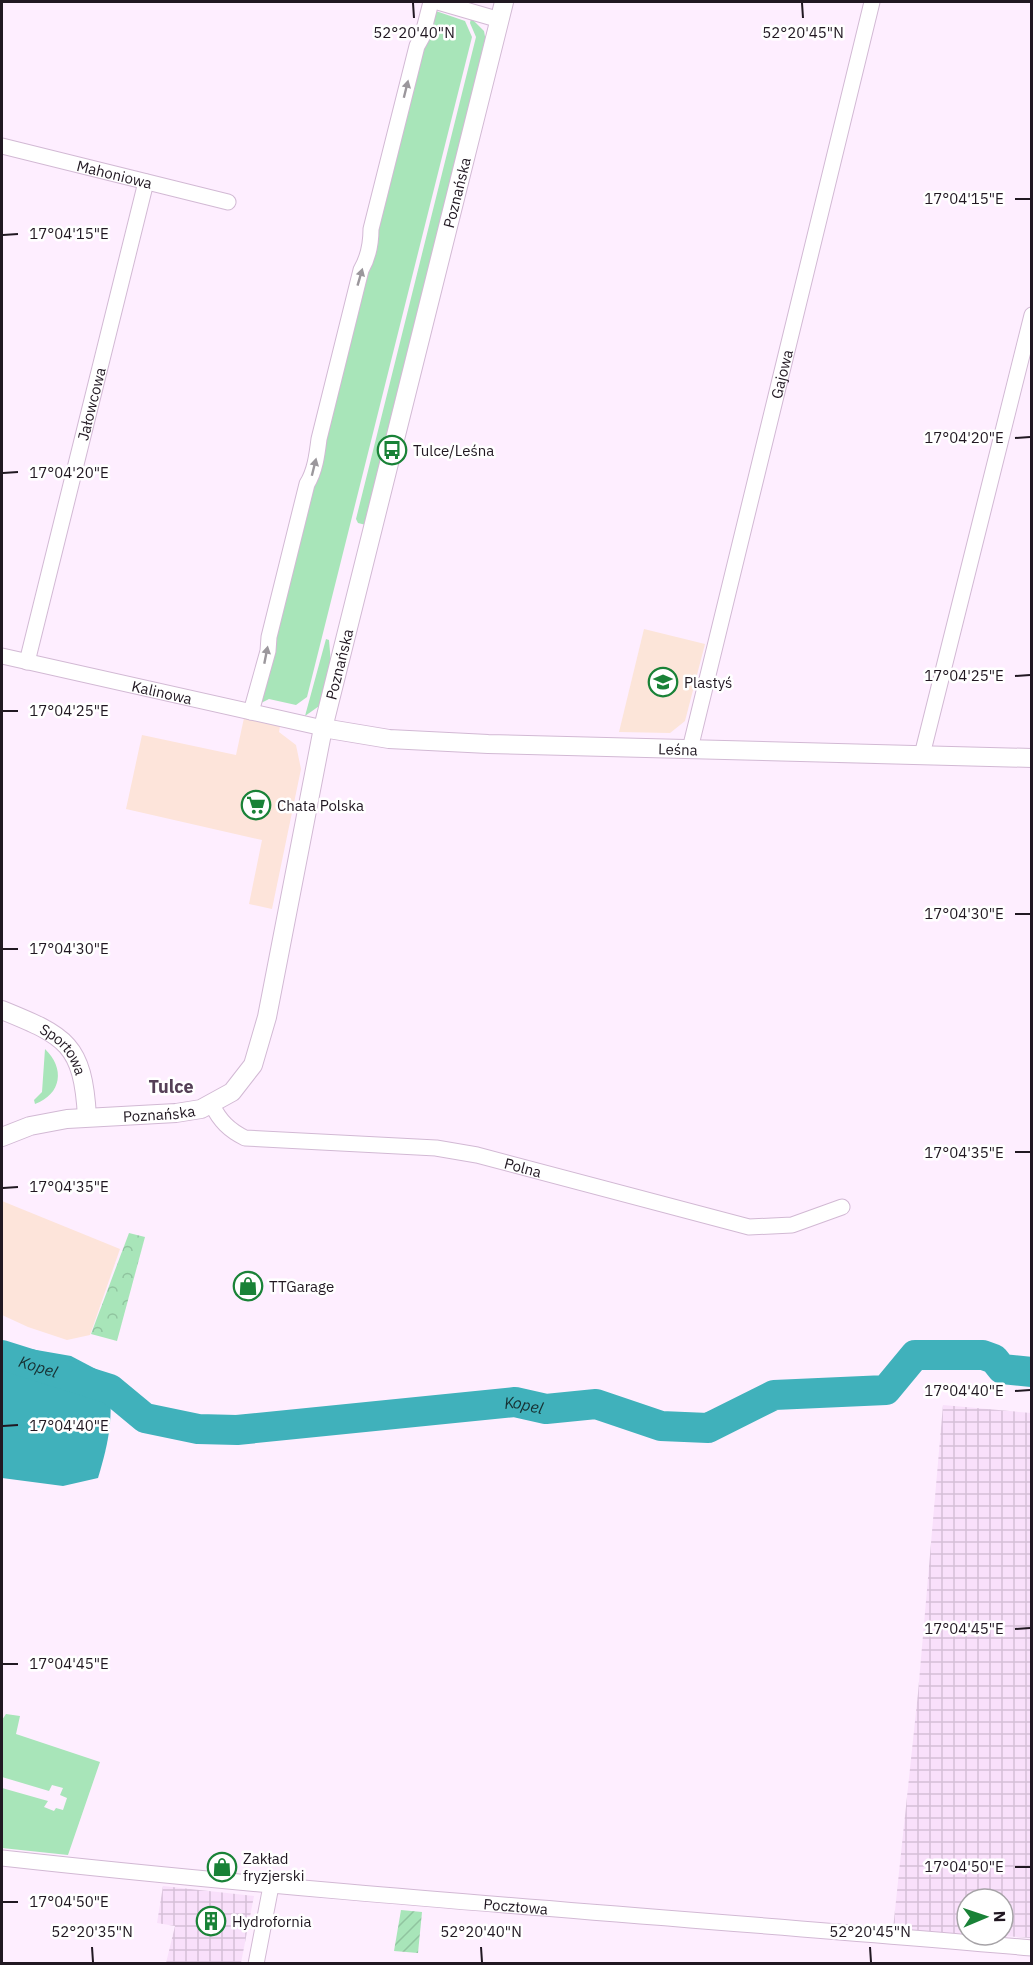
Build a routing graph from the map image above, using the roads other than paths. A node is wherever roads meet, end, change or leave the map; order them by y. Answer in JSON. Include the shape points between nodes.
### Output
{"nodes":[{"id":1,"x":431,"y":2,"type":"edge"},
{"id":2,"x":438,"y":2,"type":"edge"},
{"id":3,"x":504,"y":2,"type":"edge"},
{"id":4,"x":872,"y":2,"type":"edge"},
{"id":5,"x":500,"y":20,"type":"junction"},
{"id":6,"x":2,"y":146,"type":"edge"},
{"id":7,"x":146,"y":182,"type":"junction"},
{"id":8,"x":228,"y":202,"type":"dead end"},
{"id":9,"x":1032,"y":315,"type":"edge"},
{"id":10,"x":2,"y":656,"type":"edge"},
{"id":11,"x":27,"y":662,"type":"junction"},
{"id":12,"x":251,"y":712,"type":"junction"},
{"id":13,"x":323,"y":728,"type":"junction"},
{"id":14,"x":690,"y":749,"type":"junction"},
{"id":15,"x":922,"y":755,"type":"junction"},
{"id":16,"x":1032,"y":758,"type":"edge"},
{"id":17,"x":2,"y":1010,"type":"edge"},
{"id":18,"x":212,"y":1105,"type":"junction"},
{"id":19,"x":87,"y":1117,"type":"junction"},
{"id":20,"x":2,"y":1137,"type":"edge"},
{"id":21,"x":842,"y":1207,"type":"dead end"},
{"id":22,"x":2,"y":1858,"type":"edge"},
{"id":23,"x":271,"y":1886,"type":"junction"},
{"id":24,"x":1032,"y":1948,"type":"edge"},
{"id":25,"x":256,"y":1964,"type":"edge"}],
"edges":[{"from":12,"to":1,"type":"street","one_way":true},
{"from":2,"to":5,"type":"street"},
{"from":3,"to":5,"type":"street","name":"Poznańska"},
{"from":4,"to":14,"type":"street","name":"Gajowa"},
{"from":5,"to":13,"type":"street","name":"Poznańska"},
{"from":6,"to":7,"type":"street","name":"Mahoniowa"},
{"from":7,"to":8,"type":"street","name":"Mahoniowa"},
{"from":7,"to":11,"type":"street","name":"Jałowcowa"},
{"from":9,"to":15,"type":"street"},
{"from":10,"to":11,"type":"street","name":"Kalinowa"},
{"from":11,"to":12,"type":"street","name":"Kalinowa"},
{"from":12,"to":13,"type":"street","name":"Kalinowa"},
{"from":13,"to":14,"type":"street","name":"Leśna","via":[[389,739]]},
{"from":13,"to":18,"type":"street","name":"Poznańska","via":[[260,1043],[253,1065],[240,1084]]},
{"from":14,"to":15,"type":"street","name":"Leśna"},
{"from":15,"to":16,"type":"street","name":"Leśna"},
{"from":17,"to":19,"type":"street","name":"Sportowa","via":[[53,1032],[72,1050],[83,1078]]},
{"from":18,"to":19,"type":"street","name":"Poznańska","via":[[176,1113]]},
{"from":18,"to":21,"type":"street","name":"Polna","via":[[231,1131],[245,1138],[436,1148],[477,1155],[749,1227],[792,1225]]},
{"from":19,"to":20,"type":"street","name":"Poznańska","via":[[30,1126]]},
{"from":22,"to":23,"type":"street","name":"Pocztowa"},
{"from":23,"to":24,"type":"street","name":"Pocztowa"},
{"from":23,"to":25,"type":"street"}]}
